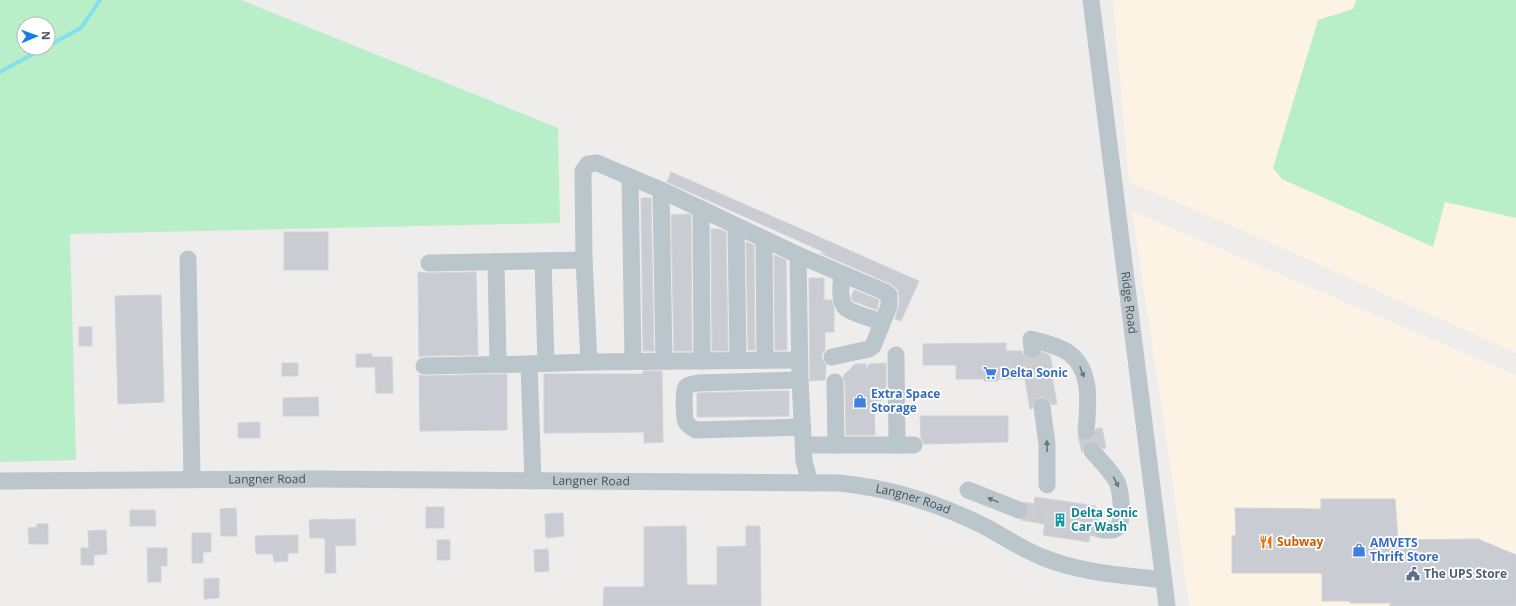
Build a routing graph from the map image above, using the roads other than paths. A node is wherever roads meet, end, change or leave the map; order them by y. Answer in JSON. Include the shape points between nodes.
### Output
{"nodes":[{"id":1,"x":1091,"y":0,"type":"edge"},
{"id":2,"x":630,"y":177,"type":"junction"},
{"id":3,"x":661,"y":190,"type":"junction"},
{"id":4,"x":701,"y":209,"type":"junction"},
{"id":5,"x":736,"y":226,"type":"junction"},
{"id":6,"x":764,"y":239,"type":"junction"},
{"id":7,"x":798,"y":255,"type":"junction"},
{"id":8,"x":188,"y":259,"type":"dead end"},
{"id":9,"x":584,"y":260,"type":"junction"},
{"id":10,"x":543,"y":261,"type":"junction"},
{"id":11,"x":496,"y":262,"type":"junction"},
{"id":12,"x":429,"y":264,"type":"dead end"},
{"id":13,"x":842,"y":274,"type":"junction"},
{"id":14,"x":882,"y":322,"type":"junction"},
{"id":15,"x":1032,"y":349,"type":"dead end"},
{"id":16,"x":896,"y":355,"type":"dead end"},
{"id":17,"x":832,"y":357,"type":"dead end"},
{"id":18,"x":738,"y":360,"type":"junction"},
{"id":19,"x":766,"y":360,"type":"junction"},
{"id":20,"x":799,"y":360,"type":"junction"},
{"id":21,"x":633,"y":361,"type":"junction"},
{"id":22,"x":664,"y":361,"type":"junction"},
{"id":23,"x":702,"y":361,"type":"junction"},
{"id":24,"x":589,"y":362,"type":"junction"},
{"id":25,"x":498,"y":364,"type":"junction"},
{"id":26,"x":537,"y":364,"type":"junction"},
{"id":27,"x":424,"y":366,"type":"dead end"},
{"id":28,"x":800,"y":380,"type":"junction"},
{"id":29,"x":835,"y":382,"type":"dead end"},
{"id":30,"x":1042,"y":407,"type":"tunnel mouth"},
{"id":31,"x":803,"y":427,"type":"junction"},
{"id":32,"x":1086,"y":431,"type":"tunnel mouth"},
{"id":33,"x":804,"y":445,"type":"junction"},
{"id":34,"x":836,"y":445,"type":"junction"},
{"id":35,"x":897,"y":445,"type":"junction"},
{"id":36,"x":914,"y":445,"type":"dead end"},
{"id":37,"x":1092,"y":451,"type":"tunnel mouth"},
{"id":38,"x":192,"y":479,"type":"junction"},
{"id":39,"x":533,"y":480,"type":"junction"},
{"id":40,"x":0,"y":481,"type":"edge"},
{"id":41,"x":810,"y":483,"type":"junction"},
{"id":42,"x":1047,"y":485,"type":"dead end"},
{"id":43,"x":968,"y":490,"type":"dead end"},
{"id":44,"x":1019,"y":510,"type":"tunnel mouth"},
{"id":45,"x":1103,"y":530,"type":"tunnel mouth"},
{"id":46,"x":1164,"y":580,"type":"junction"},
{"id":47,"x":1167,"y":606,"type":"edge"}],
"edges":[{"from":1,"to":46,"type":"street","name":"Ridge Road"},
{"from":2,"to":3,"type":"street"},
{"from":2,"to":9,"type":"street","via":[[597,163],[588,164],[583,170]]},
{"from":2,"to":21,"type":"street"},
{"from":3,"to":4,"type":"street"},
{"from":3,"to":22,"type":"street"},
{"from":4,"to":5,"type":"street"},
{"from":4,"to":23,"type":"street"},
{"from":5,"to":6,"type":"street"},
{"from":5,"to":18,"type":"street"},
{"from":6,"to":7,"type":"street"},
{"from":6,"to":19,"type":"street"},
{"from":7,"to":13,"type":"street"},
{"from":7,"to":20,"type":"street"},
{"from":8,"to":38,"type":"street"},
{"from":9,"to":10,"type":"street"},
{"from":9,"to":24,"type":"street"},
{"from":10,"to":11,"type":"street"},
{"from":10,"to":26,"type":"street"},
{"from":11,"to":12,"type":"street"},
{"from":11,"to":25,"type":"street"},
{"from":13,"to":14,"type":"street","via":[[841,290],[844,305],[850,311]]},
{"from":13,"to":14,"type":"street","via":[[889,295],[889,306]]},
{"from":14,"to":17,"type":"street","via":[[873,346],[869,349]]},
{"from":15,"to":32,"type":"street","one_way":true,"via":[[1031,339],[1056,346],[1077,361],[1089,400]]},
{"from":16,"to":35,"type":"street"},
{"from":18,"to":19,"type":"street"},
{"from":18,"to":23,"type":"street"},
{"from":19,"to":20,"type":"street"},
{"from":20,"to":28,"type":"street"},
{"from":21,"to":22,"type":"street"},
{"from":21,"to":24,"type":"street"},
{"from":22,"to":23,"type":"street"},
{"from":24,"to":26,"type":"street"},
{"from":25,"to":26,"type":"street"},
{"from":25,"to":27,"type":"street"},
{"from":26,"to":39,"type":"street"},
{"from":28,"to":31,"type":"street"},
{"from":28,"to":31,"type":"street","via":[[689,385],[685,392],[684,418],[687,424],[696,430]]},
{"from":29,"to":34,"type":"street"},
{"from":42,"to":30,"type":"street","one_way":true,"via":[[1047,444]]},
{"from":31,"to":33,"type":"street"},
{"from":33,"to":34,"type":"street"},
{"from":33,"to":41,"type":"street","via":[[804,461]]},
{"from":34,"to":35,"type":"street"},
{"from":35,"to":36,"type":"street"},
{"from":37,"to":45,"type":"street","one_way":true,"via":[[1117,481],[1120,497],[1119,526],[1114,530]]},
{"from":38,"to":39,"type":"street","name":"Langner Road"},
{"from":38,"to":40,"type":"street","name":"Langner Road"},
{"from":39,"to":41,"type":"street","name":"Langner Road"},
{"from":41,"to":46,"type":"street","name":"Langner Road","via":[[855,484],[909,496],[940,506],[1042,557],[1062,564],[1104,573]]},
{"from":44,"to":43,"type":"street","one_way":true},
{"from":46,"to":47,"type":"street","name":"Ridge Road"}]}
